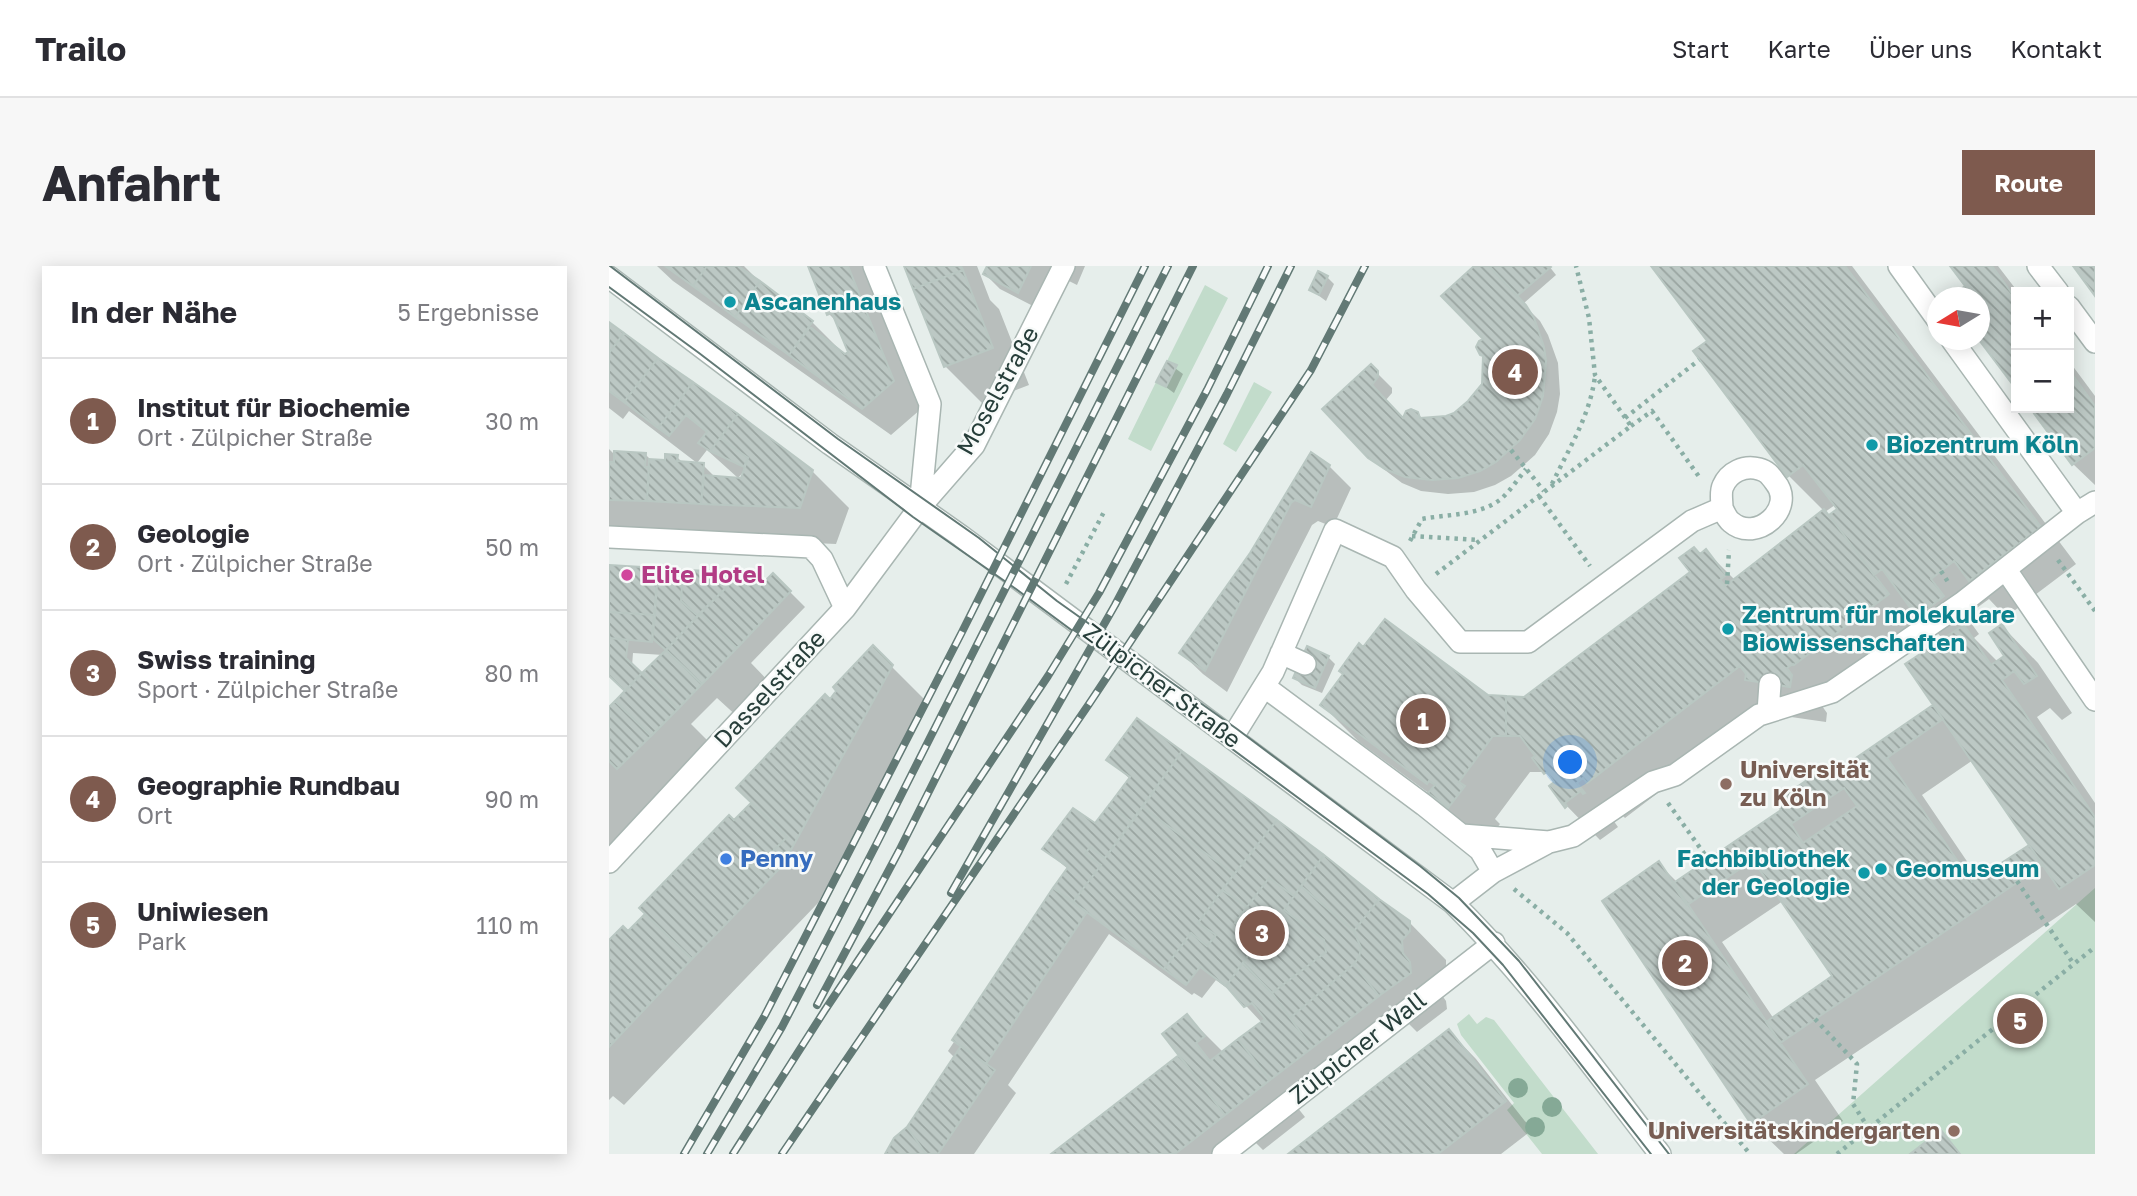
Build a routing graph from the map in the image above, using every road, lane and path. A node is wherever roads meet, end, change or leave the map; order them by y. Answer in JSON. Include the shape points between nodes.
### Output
{"nodes":[{"id":1,"x":874,"y":266,"type":"edge"},
{"id":2,"x":1064,"y":266,"type":"edge"},
{"id":3,"x":1576,"y":266,"type":"edge"},
{"id":4,"x":1899,"y":266,"type":"edge"},
{"id":5,"x":2038,"y":266,"type":"edge"},
{"id":6,"x":609,"y":277,"type":"edge"},
{"id":7,"x":2054,"y":287,"type":"edge"},
{"id":8,"x":1927,"y":305,"type":"edge"},
{"id":9,"x":2074,"y":314,"type":"edge"},
{"id":10,"x":2095,"y":342,"type":"edge"},
{"id":11,"x":1960,"y":350,"type":"edge"},
{"id":12,"x":1699,"y":360,"type":"dead end"},
{"id":13,"x":1595,"y":375,"type":"junction"},
{"id":14,"x":1625,"y":418,"type":"junction"},
{"id":15,"x":1631,"y":426,"type":"junction"},
{"id":16,"x":1511,"y":450,"type":"dead end"},
{"id":17,"x":1526,"y":469,"type":"junction"},
{"id":18,"x":1693,"y":469,"type":"dead end"},
{"id":19,"x":1551,"y":486,"type":"junction"},
{"id":20,"x":1544,"y":491,"type":"junction"},
{"id":21,"x":1538,"y":496,"type":"junction"},
{"id":22,"x":920,"y":507,"type":"junction"},
{"id":23,"x":1722,"y":508,"type":"dead end"},
{"id":24,"x":2086,"y":508,"type":"edge"},
{"id":25,"x":1105,"y":510,"type":"dead end"},
{"id":26,"x":1412,"y":536,"type":"junction"},
{"id":27,"x":609,"y":537,"type":"edge"},
{"id":28,"x":2043,"y":539,"type":"junction"},
{"id":29,"x":1480,"y":540,"type":"junction"},
{"id":30,"x":1394,"y":557,"type":"junction"},
{"id":31,"x":2006,"y":570,"type":"junction"},
{"id":32,"x":1071,"y":573,"type":"dead end"},
{"id":33,"x":1604,"y":585,"type":"junction"},
{"id":34,"x":1416,"y":590,"type":"junction"},
{"id":35,"x":845,"y":608,"type":"junction"},
{"id":36,"x":2095,"y":611,"type":"edge"},
{"id":37,"x":1282,"y":653,"type":"junction"},
{"id":38,"x":1305,"y":664,"type":"dead end"},
{"id":39,"x":1770,"y":684,"type":"dead end"},
{"id":40,"x":1265,"y":687,"type":"junction"},
{"id":41,"x":2095,"y":700,"type":"edge"},
{"id":42,"x":1768,"y":712,"type":"junction"},
{"id":43,"x":1232,"y":738,"type":"junction"},
{"id":44,"x":1653,"y":782,"type":"junction"},
{"id":45,"x":1462,"y":835,"type":"junction"},
{"id":46,"x":1549,"y":842,"type":"junction"},
{"id":47,"x":1708,"y":859,"type":"dead end"},
{"id":48,"x":609,"y":862,"type":"edge"},
{"id":49,"x":1493,"y":872,"type":"junction"},
{"id":50,"x":2017,"y":881,"type":"dead end"},
{"id":51,"x":1453,"y":903,"type":"junction"},
{"id":52,"x":1494,"y":943,"type":"junction"},
{"id":53,"x":2095,"y":947,"type":"edge"},
{"id":54,"x":2073,"y":963,"type":"junction"},
{"id":55,"x":1815,"y":1019,"type":"dead end"},
{"id":56,"x":1869,"y":1129,"type":"junction"},
{"id":57,"x":1250,"y":1146,"type":"edge"},
{"id":58,"x":1223,"y":1154,"type":"edge"},
{"id":59,"x":1660,"y":1154,"type":"edge"},
{"id":60,"x":1750,"y":1154,"type":"edge"},
{"id":61,"x":1837,"y":1154,"type":"edge"}],
"edges":[{"from":1,"to":22,"type":"street","via":[[930,404]]},
{"from":2,"to":22,"type":"street","name":"Moselstraße","via":[[974,445]]},
{"from":3,"to":13,"type":"path","via":[[1589,318]]},
{"from":4,"to":8,"type":"street"},
{"from":5,"to":7,"type":"street"},
{"from":6,"to":22,"type":"street","name":"Zülpicher Straße"},
{"from":9,"to":10,"type":"street"},
{"from":11,"to":24,"type":"street"},
{"from":12,"to":14,"type":"path"},
{"from":13,"to":14,"type":"path"},
{"from":13,"to":19,"type":"path","via":[[1583,424]]},
{"from":14,"to":15,"type":"path"},
{"from":15,"to":18,"type":"path","via":[[1652,411]]},
{"from":15,"to":19,"type":"path"},
{"from":16,"to":17,"type":"path"},
{"from":17,"to":20,"type":"path"},
{"from":17,"to":26,"type":"path","via":[[1500,499],[1465,514],[1422,519]]},
{"from":19,"to":20,"type":"path"},
{"from":20,"to":21,"type":"path"},
{"from":21,"to":29,"type":"path"},
{"from":21,"to":33,"type":"path"},
{"from":22,"to":35,"type":"street","name":"Dasselstraße"},
{"from":22,"to":43,"type":"street","name":"Zülpicher Straße"},
{"from":23,"to":33,"type":"street","via":[[1692,521]]},
{"from":24,"to":28,"type":"street"},
{"from":25,"to":32,"type":"path"},
{"from":26,"to":29,"type":"path"},
{"from":26,"to":30,"type":"path","via":[[1406,550]]},
{"from":27,"to":35,"type":"street","via":[[811,547],[822,559]]},
{"from":28,"to":31,"type":"street"},
{"from":28,"to":36,"type":"path"},
{"from":29,"to":34,"type":"path"},
{"from":30,"to":34,"type":"street"},
{"from":30,"to":37,"type":"street","via":[[1335,530]]},
{"from":31,"to":41,"type":"street"},
{"from":31,"to":42,"type":"street","via":[[1832,692]]},
{"from":33,"to":34,"type":"street","via":[[1528,642],[1460,642]]},
{"from":35,"to":48,"type":"street","name":"Dasselstraße"},
{"from":37,"to":38,"type":"street"},
{"from":37,"to":40,"type":"street"},
{"from":39,"to":42,"type":"street"},
{"from":40,"to":43,"type":"street"},
{"from":40,"to":45,"type":"street"},
{"from":42,"to":44,"type":"street","via":[[1675,775]]},
{"from":43,"to":51,"type":"street","name":"Zülpicher Straße"},
{"from":44,"to":46,"type":"street","via":[[1573,836]]},
{"from":44,"to":47,"type":"path"},
{"from":45,"to":46,"type":"street"},
{"from":45,"to":49,"type":"street","via":[[1481,850]]},
{"from":46,"to":49,"type":"street"},
{"from":49,"to":51,"type":"street"},
{"from":49,"to":60,"type":"path","via":[[1567,933]]},
{"from":50,"to":54,"type":"path"},
{"from":51,"to":52,"type":"street","name":"Zülpicher Straße"},
{"from":52,"to":57,"type":"street","name":"Zülpicher Wall"},
{"from":52,"to":59,"type":"street","name":"Zülpicher Straße"},
{"from":53,"to":54,"type":"path"},
{"from":54,"to":56,"type":"path"},
{"from":55,"to":56,"type":"path","via":[[1857,1064],[1853,1104]]},
{"from":56,"to":61,"type":"path"},
{"from":57,"to":58,"type":"street","name":"Zülpicher Wall"}]}
